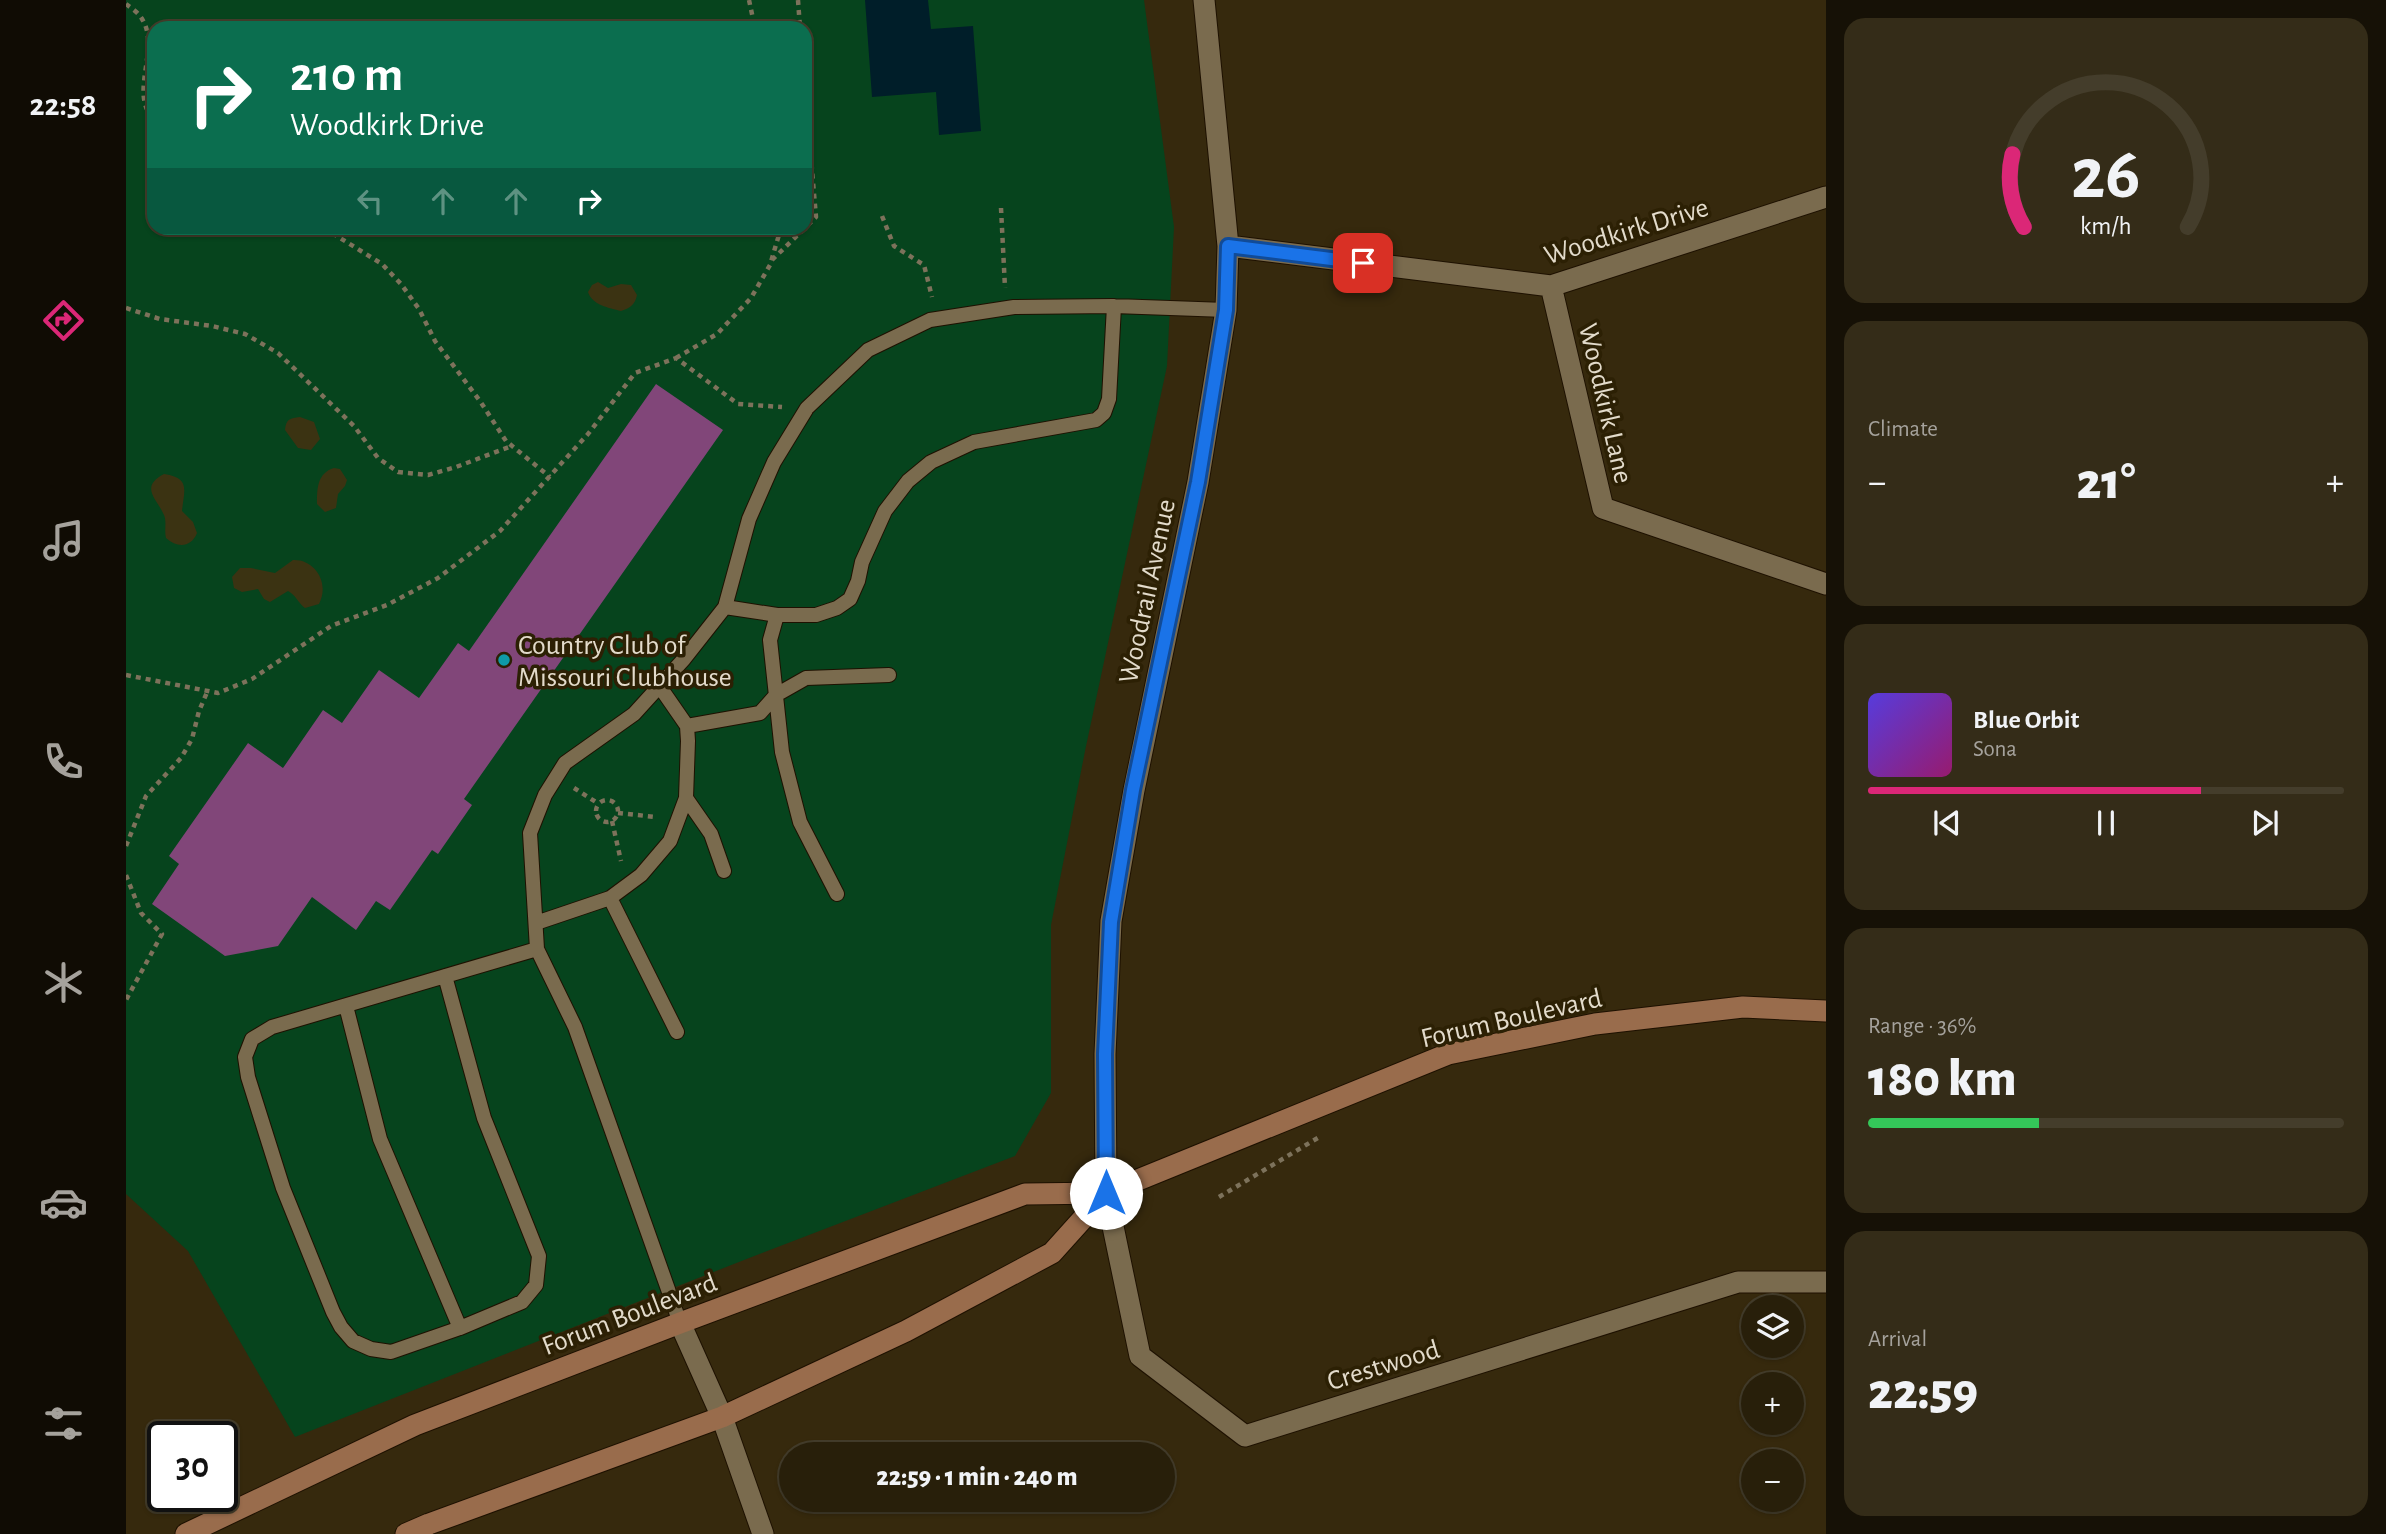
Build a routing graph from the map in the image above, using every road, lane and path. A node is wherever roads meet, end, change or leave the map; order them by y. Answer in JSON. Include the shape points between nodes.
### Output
{"nodes":[{"id":1,"x":749,"y":0,"type":"edge"},
{"id":2,"x":798,"y":0,"type":"edge"},
{"id":3,"x":1204,"y":0,"type":"edge"},
{"id":4,"x":126,"y":4,"type":"edge"},
{"id":5,"x":754,"y":21,"type":"edge"},
{"id":6,"x":800,"y":21,"type":"edge"},
{"id":7,"x":147,"y":31,"type":"edge"},
{"id":8,"x":147,"y":60,"type":"edge"},
{"id":9,"x":147,"y":106,"type":"edge"},
{"id":10,"x":812,"y":170,"type":"edge"},
{"id":11,"x":1826,"y":197,"type":"edge"},
{"id":12,"x":1001,"y":208,"type":"dead end"},
{"id":13,"x":882,"y":216,"type":"dead end"},
{"id":14,"x":812,"y":222,"type":"edge"},
{"id":15,"x":335,"y":235,"type":"edge"},
{"id":16,"x":779,"y":235,"type":"edge"},
{"id":17,"x":798,"y":235,"type":"edge"},
{"id":18,"x":1228,"y":246,"type":"junction"},
{"id":19,"x":772,"y":260,"type":"junction"},
{"id":20,"x":1551,"y":286,"type":"junction"},
{"id":21,"x":1114,"y":306,"type":"junction"},
{"id":22,"x":126,"y":308,"type":"edge"},
{"id":23,"x":1007,"y":308,"type":"junction"},
{"id":24,"x":1226,"y":310,"type":"junction"},
{"id":25,"x":936,"y":320,"type":"junction"},
{"id":26,"x":676,"y":358,"type":"junction"},
{"id":27,"x":807,"y":408,"type":"junction"},
{"id":28,"x":512,"y":446,"type":"junction"},
{"id":29,"x":550,"y":477,"type":"junction"},
{"id":30,"x":1826,"y":584,"type":"edge"},
{"id":31,"x":725,"y":607,"type":"junction"},
{"id":32,"x":777,"y":615,"type":"junction"},
{"id":33,"x":126,"y":675,"type":"edge"},
{"id":34,"x":889,"y":675,"type":"dead end"},
{"id":35,"x":660,"y":687,"type":"junction"},
{"id":36,"x":208,"y":690,"type":"junction"},
{"id":37,"x":776,"y":695,"type":"junction"},
{"id":38,"x":687,"y":726,"type":"junction"},
{"id":39,"x":686,"y":798,"type":"junction"},
{"id":40,"x":618,"y":813,"type":"junction"},
{"id":41,"x":678,"y":819,"type":"junction"},
{"id":42,"x":612,"y":821,"type":"junction"},
{"id":43,"x":126,"y":846,"type":"edge"},
{"id":44,"x":724,"y":871,"type":"dead end"},
{"id":45,"x":126,"y":874,"type":"edge"},
{"id":46,"x":626,"y":886,"type":"junction"},
{"id":47,"x":837,"y":894,"type":"dead end"},
{"id":48,"x":610,"y":898,"type":"junction"},
{"id":49,"x":536,"y":923,"type":"junction"},
{"id":50,"x":537,"y":949,"type":"junction"},
{"id":51,"x":445,"y":976,"type":"junction"},
{"id":52,"x":126,"y":1000,"type":"edge"},
{"id":53,"x":346,"y":1006,"type":"junction"},
{"id":54,"x":1826,"y":1011,"type":"edge"},
{"id":55,"x":677,"y":1032,"type":"dead end"},
{"id":56,"x":1322,"y":1136,"type":"dead end"},
{"id":57,"x":1106,"y":1193,"type":"junction"},
{"id":58,"x":1219,"y":1197,"type":"dead end"},
{"id":59,"x":1826,"y":1282,"type":"edge"},
{"id":60,"x":680,"y":1323,"type":"junction"},
{"id":61,"x":460,"y":1328,"type":"junction"},
{"id":62,"x":722,"y":1417,"type":"junction"},
{"id":63,"x":186,"y":1534,"type":"edge"},
{"id":64,"x":406,"y":1534,"type":"edge"},
{"id":65,"x":763,"y":1534,"type":"edge"}],
"edges":[{"from":1,"to":5,"type":"path"},
{"from":2,"to":6,"type":"path"},
{"from":3,"to":18,"type":"street","name":"Woodrail Avenue"},
{"from":4,"to":7,"type":"path","via":[[142,18]]},
{"from":8,"to":9,"type":"path"},
{"from":10,"to":14,"type":"path","via":[[816,218]]},
{"from":11,"to":20,"type":"street","name":"Woodkirk Drive"},
{"from":12,"to":23,"type":"path"},
{"from":13,"to":25,"type":"path","via":[[894,246],[924,265]]},
{"from":15,"to":28,"type":"path","via":[[382,264],[401,284],[435,341]]},
{"from":16,"to":19,"type":"path"},
{"from":17,"to":19,"type":"path"},
{"from":18,"to":20,"type":"street","name":"Woodkirk Drive"},
{"from":18,"to":24,"type":"street","name":"Woodrail Avenue"},
{"from":19,"to":26,"type":"path","via":[[751,298],[717,334]]},
{"from":20,"to":30,"type":"street","name":"Woodkirk Lane","via":[[1603,508]]},
{"from":21,"to":23,"type":"lane"},
{"from":21,"to":24,"type":"lane"},
{"from":21,"to":32,"type":"lane","via":[[1110,399],[1104,414],[1084,424],[974,442],[931,463],[908,481],[885,511],[850,598],[816,615]]},
{"from":22,"to":28,"type":"path","via":[[244,334],[278,353],[354,426],[378,458],[398,472],[428,475]]},
{"from":23,"to":25,"type":"lane"},
{"from":24,"to":57,"type":"street","name":"Woodrail Avenue","via":[[1198,482],[1133,790],[1111,922],[1105,1054]]},
{"from":25,"to":27,"type":"lane","via":[[868,350]]},
{"from":26,"to":27,"type":"path","via":[[738,404]]},
{"from":26,"to":29,"type":"path","via":[[635,373]]},
{"from":27,"to":31,"type":"lane","via":[[774,462],[749,519]]},
{"from":28,"to":29,"type":"path"},
{"from":29,"to":36,"type":"path","via":[[500,531],[438,578],[387,605],[331,626],[252,679],[218,693]]},
{"from":31,"to":32,"type":"lane"},
{"from":31,"to":35,"type":"lane"},
{"from":32,"to":37,"type":"lane","via":[[770,640]]},
{"from":33,"to":36,"type":"path"},
{"from":34,"to":37,"type":"lane","via":[[806,678]]},
{"from":35,"to":38,"type":"lane"},
{"from":35,"to":49,"type":"lane","via":[[634,714],[565,763],[545,795],[530,833]]},
{"from":36,"to":43,"type":"path","via":[[192,740],[146,796]]},
{"from":37,"to":38,"type":"lane","via":[[760,713]]},
{"from":37,"to":47,"type":"lane","via":[[782,752],[800,822]]},
{"from":38,"to":39,"type":"lane"},
{"from":39,"to":41,"type":"lane"},
{"from":39,"to":44,"type":"lane","via":[[711,834]]},
{"from":40,"to":41,"type":"path"},
{"from":40,"to":42,"type":"path"},
{"from":40,"to":42,"type":"path","via":[[612,800],[598,804],[598,817]]},
{"from":41,"to":46,"type":"lane","via":[[670,841]]},
{"from":42,"to":46,"type":"path"},
{"from":45,"to":52,"type":"path","via":[[141,913],[162,934]]},
{"from":46,"to":48,"type":"lane"},
{"from":48,"to":49,"type":"lane"},
{"from":48,"to":55,"type":"lane"},
{"from":49,"to":50,"type":"lane"},
{"from":50,"to":51,"type":"lane"},
{"from":50,"to":60,"type":"lane","via":[[575,1027]]},
{"from":51,"to":53,"type":"lane"},
{"from":51,"to":61,"type":"lane","via":[[484,1118],[539,1256],[536,1285],[522,1303]]},
{"from":53,"to":61,"type":"lane","via":[[380,1139]]},
{"from":53,"to":61,"type":"lane","via":[[272,1027],[252,1038],[244,1057],[283,1188],[333,1312],[353,1341],[391,1352]]},
{"from":54,"to":57,"type":"street","name":"Forum Boulevard","via":[[1743,1007],[1595,1024],[1448,1054]]},
{"from":56,"to":58,"type":"path"},
{"from":57,"to":59,"type":"street","name":"Crestwood","via":[[1140,1356],[1245,1436],[1738,1282]]},
{"from":57,"to":60,"type":"street","name":"Forum Boulevard","via":[[1025,1194]]},
{"from":57,"to":62,"type":"street","name":"Forum Boulevard","via":[[1048,1255],[906,1331]]},
{"from":60,"to":62,"type":"street"},
{"from":60,"to":63,"type":"street","name":"Forum Boulevard","via":[[415,1425]]},
{"from":62,"to":64,"type":"street","name":"Forum Boulevard"},
{"from":62,"to":65,"type":"street"}]}
